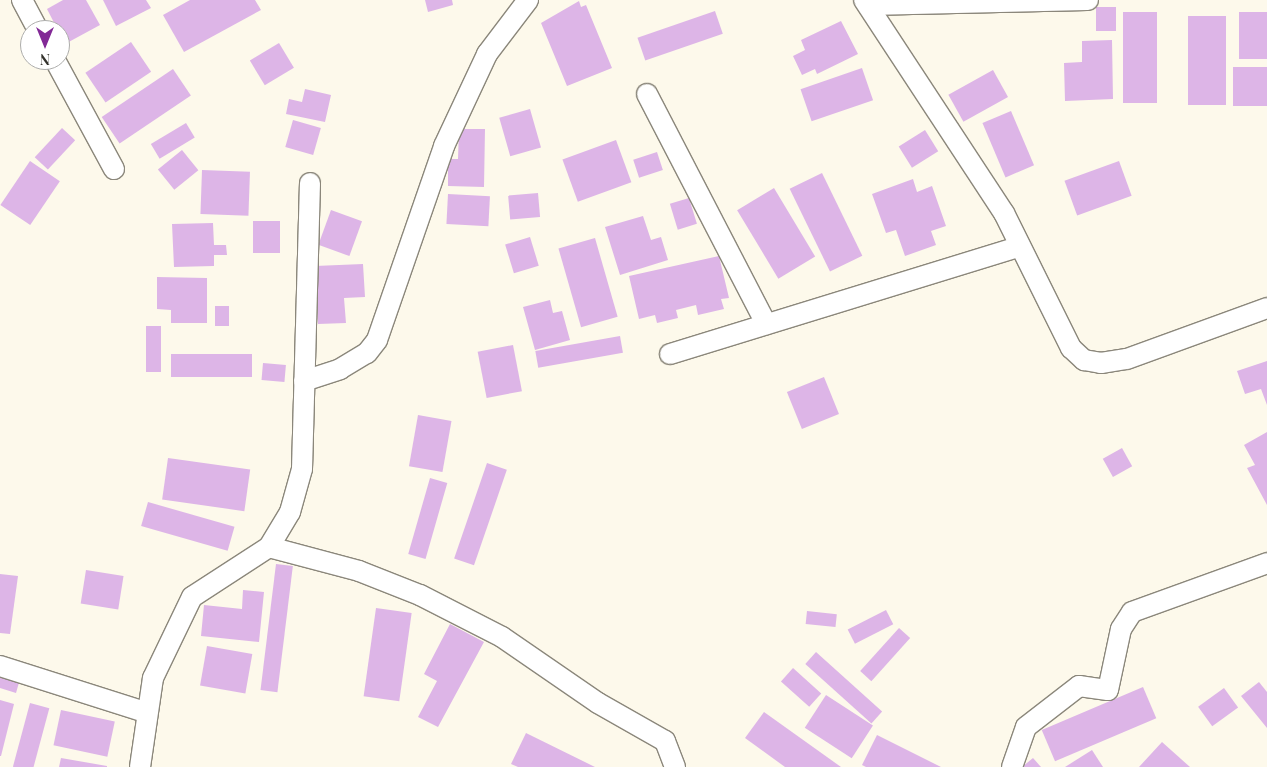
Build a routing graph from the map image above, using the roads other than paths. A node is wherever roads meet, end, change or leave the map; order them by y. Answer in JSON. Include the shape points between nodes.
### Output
{"nodes":[{"id":1,"x":22,"y":0,"type":"edge"},
{"id":2,"x":528,"y":0,"type":"edge"},
{"id":3,"x":1088,"y":0,"type":"edge"},
{"id":4,"x":866,"y":3,"type":"edge"},
{"id":5,"x":33,"y":20,"type":"edge"},
{"id":6,"x":60,"y":70,"type":"edge"},
{"id":7,"x":647,"y":94,"type":"dead end"},
{"id":8,"x":114,"y":169,"type":"dead end"},
{"id":9,"x":310,"y":183,"type":"dead end"},
{"id":10,"x":1020,"y":246,"type":"junction"},
{"id":11,"x":1267,"y":308,"type":"edge"},
{"id":12,"x":766,"y":324,"type":"junction"},
{"id":13,"x":670,"y":354,"type":"dead end"},
{"id":14,"x":304,"y":381,"type":"junction"},
{"id":15,"x":269,"y":547,"type":"junction"},
{"id":16,"x":1267,"y":563,"type":"edge"},
{"id":17,"x":0,"y":666,"type":"edge"},
{"id":18,"x":145,"y":712,"type":"junction"},
{"id":19,"x":140,"y":767,"type":"edge"},
{"id":20,"x":675,"y":767,"type":"edge"},
{"id":21,"x":1012,"y":767,"type":"edge"}],
"edges":[{"from":1,"to":5,"type":"street"},
{"from":2,"to":14,"type":"street","via":[[487,54],[444,146],[377,340],[367,353],[340,369]]},
{"from":3,"to":4,"type":"street"},
{"from":4,"to":10,"type":"street","via":[[1004,213]]},
{"from":6,"to":8,"type":"street"},
{"from":7,"to":12,"type":"street"},
{"from":9,"to":14,"type":"street"},
{"from":10,"to":11,"type":"street","via":[[1071,348],[1084,360],[1101,364],[1128,359]]},
{"from":10,"to":12,"type":"street"},
{"from":12,"to":13,"type":"street"},
{"from":14,"to":15,"type":"street","via":[[302,469],[290,512]]},
{"from":15,"to":18,"type":"street","via":[[192,597],[163,652]]},
{"from":15,"to":20,"type":"street","via":[[359,571],[420,595],[502,637],[598,703],[664,741]]},
{"from":16,"to":21,"type":"street","via":[[1132,612],[1121,629],[1108,690],[1079,686],[1026,727]]},
{"from":17,"to":18,"type":"street"},
{"from":18,"to":19,"type":"street"}]}
